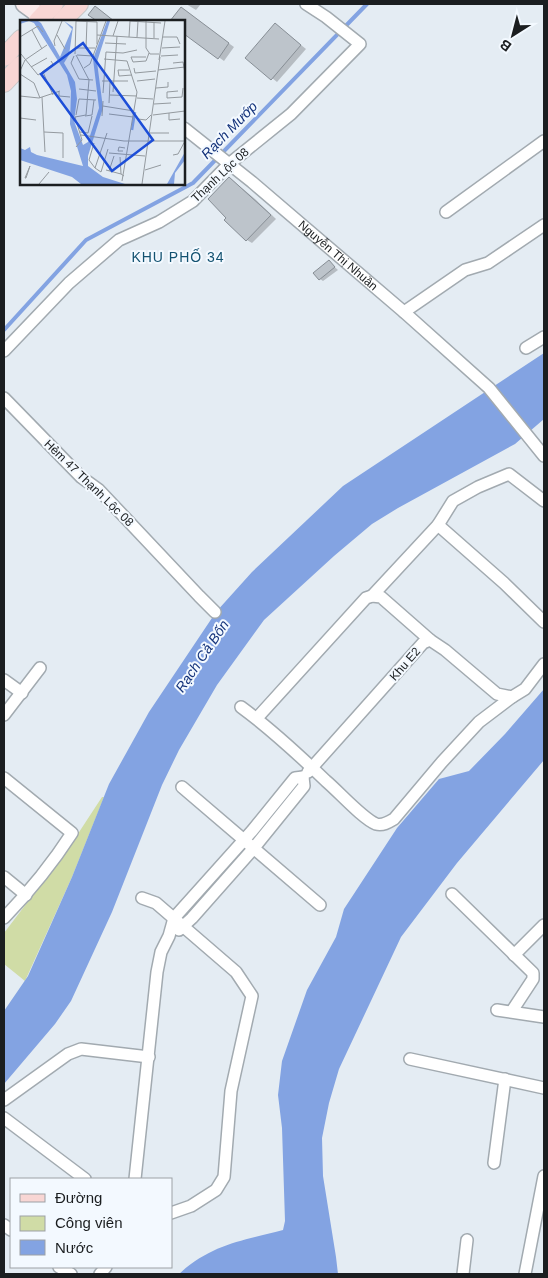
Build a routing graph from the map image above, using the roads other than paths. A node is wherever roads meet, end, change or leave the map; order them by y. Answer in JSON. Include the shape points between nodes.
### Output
{"nodes":[{"id":1,"x":24,"y":4,"type":"edge"},
{"id":2,"x":79,"y":4,"type":"edge"},
{"id":3,"x":306,"y":4,"type":"edge"},
{"id":4,"x":45,"y":16,"type":"edge"},
{"id":5,"x":63,"y":20,"type":"edge"},
{"id":6,"x":20,"y":40,"type":"edge"},
{"id":7,"x":4,"y":57,"type":"edge"},
{"id":8,"x":20,"y":66,"type":"edge"},
{"id":9,"x":4,"y":83,"type":"edge"},
{"id":10,"x":185,"y":129,"type":"edge"},
{"id":11,"x":544,"y":141,"type":"edge"},
{"id":12,"x":230,"y":164,"type":"junction"},
{"id":13,"x":446,"y":212,"type":"dead end"},
{"id":14,"x":544,"y":225,"type":"edge"},
{"id":15,"x":404,"y":312,"type":"junction"},
{"id":16,"x":544,"y":337,"type":"edge"},
{"id":17,"x":526,"y":348,"type":"dead end"},
{"id":18,"x":4,"y":351,"type":"edge"},
{"id":19,"x":4,"y":398,"type":"edge"},
{"id":20,"x":544,"y":456,"type":"edge"},
{"id":21,"x":544,"y":501,"type":"edge"},
{"id":22,"x":438,"y":525,"type":"junction"},
{"id":23,"x":372,"y":596,"type":"junction"},
{"id":24,"x":216,"y":612,"type":"dead end"},
{"id":25,"x":544,"y":622,"type":"edge"},
{"id":26,"x":430,"y":640,"type":"junction"},
{"id":27,"x":544,"y":664,"type":"edge"},
{"id":28,"x":40,"y":668,"type":"dead end"},
{"id":29,"x":4,"y":680,"type":"edge"},
{"id":30,"x":22,"y":693,"type":"junction"},
{"id":31,"x":512,"y":697,"type":"junction"},
{"id":32,"x":241,"y":707,"type":"dead end"},
{"id":33,"x":4,"y":715,"type":"edge"},
{"id":34,"x":256,"y":718,"type":"junction"},
{"id":35,"x":312,"y":767,"type":"junction"},
{"id":36,"x":303,"y":777,"type":"junction"},
{"id":37,"x":4,"y":778,"type":"edge"},
{"id":38,"x":182,"y":787,"type":"dead end"},
{"id":39,"x":243,"y":840,"type":"junction"},
{"id":40,"x":253,"y":849,"type":"junction"},
{"id":41,"x":4,"y":877,"type":"edge"},
{"id":42,"x":452,"y":894,"type":"dead end"},
{"id":43,"x":26,"y":895,"type":"junction"},
{"id":44,"x":142,"y":898,"type":"dead end"},
{"id":45,"x":320,"y":905,"type":"dead end"},
{"id":46,"x":4,"y":918,"type":"edge"},
{"id":47,"x":174,"y":918,"type":"junction"},
{"id":48,"x":544,"y":925,"type":"edge"},
{"id":49,"x":184,"y":927,"type":"junction"},
{"id":50,"x":169,"y":936,"type":"junction"},
{"id":51,"x":514,"y":955,"type":"junction"},
{"id":52,"x":497,"y":1010,"type":"dead end"},
{"id":53,"x":512,"y":1012,"type":"junction"},
{"id":54,"x":544,"y":1017,"type":"edge"},
{"id":55,"x":148,"y":1056,"type":"junction"},
{"id":56,"x":410,"y":1059,"type":"dead end"},
{"id":57,"x":505,"y":1078,"type":"junction"},
{"id":58,"x":544,"y":1088,"type":"edge"},
{"id":59,"x":4,"y":1100,"type":"edge"},
{"id":60,"x":4,"y":1118,"type":"edge"},
{"id":61,"x":494,"y":1163,"type":"dead end"},
{"id":62,"x":544,"y":1176,"type":"edge"},
{"id":63,"x":84,"y":1178,"type":"edge"},
{"id":64,"x":135,"y":1178,"type":"edge"},
{"id":65,"x":172,"y":1213,"type":"edge"},
{"id":66,"x":467,"y":1240,"type":"dead end"},
{"id":67,"x":463,"y":1274,"type":"edge"},
{"id":68,"x":525,"y":1274,"type":"edge"}],
"edges":[{"from":1,"to":4,"type":"street"},
{"from":2,"to":5,"type":"main road"},
{"from":3,"to":12,"type":"street","name":"Thạnh Lộc 08","via":[[360,44],[290,114]]},
{"from":6,"to":7,"type":"main road"},
{"from":8,"to":9,"type":"main road"},
{"from":10,"to":12,"type":"street","name":"Nguyễn Thị Nhuần"},
{"from":11,"to":13,"type":"street"},
{"from":12,"to":15,"type":"street","name":"Nguyễn Thị Nhuần"},
{"from":12,"to":18,"type":"street","name":"Thạnh Lộc 08","via":[[193,201],[160,222],[120,240],[69,283]]},
{"from":14,"to":15,"type":"street","via":[[488,263],[465,270]]},
{"from":15,"to":20,"type":"street","name":"Nguyễn Thị Nhuần","via":[[489,388]]},
{"from":16,"to":17,"type":"street"},
{"from":19,"to":24,"type":"street","name":"Hẻm 47 Thạnh Lộc 08","via":[[75,471],[99,490]]},
{"from":21,"to":22,"type":"street","via":[[509,474],[453,501]]},
{"from":22,"to":23,"type":"street"},
{"from":22,"to":25,"type":"street"},
{"from":23,"to":26,"type":"street","via":[[381,597]]},
{"from":23,"to":34,"type":"street","via":[[366,598]]},
{"from":26,"to":31,"type":"street","name":"Khu E2","via":[[497,694]]},
{"from":26,"to":35,"type":"street","name":"Khu E2","via":[[423,643]]},
{"from":27,"to":31,"type":"street","via":[[525,689]]},
{"from":28,"to":30,"type":"street"},
{"from":29,"to":30,"type":"street"},
{"from":30,"to":33,"type":"street"},
{"from":31,"to":35,"type":"street","via":[[479,722],[394,819],[385,824],[377,824],[363,815]]},
{"from":32,"to":34,"type":"street"},
{"from":34,"to":35,"type":"street"},
{"from":35,"to":36,"type":"street","name":"Khu E2"},
{"from":36,"to":39,"type":"street","via":[[295,778]]},
{"from":36,"to":40,"type":"street","via":[[304,786]]},
{"from":37,"to":43,"type":"street","via":[[72,833]]},
{"from":38,"to":39,"type":"street"},
{"from":39,"to":40,"type":"street"},
{"from":39,"to":47,"type":"street"},
{"from":40,"to":45,"type":"street"},
{"from":40,"to":49,"type":"street"},
{"from":41,"to":43,"type":"street"},
{"from":42,"to":51,"type":"street"},
{"from":43,"to":46,"type":"street"},
{"from":44,"to":47,"type":"street","via":[[156,903]]},
{"from":47,"to":49,"type":"street"},
{"from":47,"to":50,"type":"street"},
{"from":48,"to":51,"type":"street"},
{"from":49,"to":50,"type":"street"},
{"from":49,"to":65,"type":"street","via":[[236,972],[252,996],[231,1091],[224,1177],[216,1190],[191,1206]]},
{"from":50,"to":55,"type":"street","via":[[161,952],[157,972]]},
{"from":51,"to":53,"type":"street","via":[[533,974],[533,979]]},
{"from":52,"to":53,"type":"street"},
{"from":53,"to":54,"type":"street"},
{"from":55,"to":59,"type":"street","via":[[81,1049],[68,1054]]},
{"from":55,"to":64,"type":"street"},
{"from":56,"to":57,"type":"street"},
{"from":57,"to":58,"type":"street"},
{"from":57,"to":61,"type":"street"},
{"from":60,"to":63,"type":"street"},
{"from":62,"to":68,"type":"street"},
{"from":66,"to":67,"type":"street"}]}
